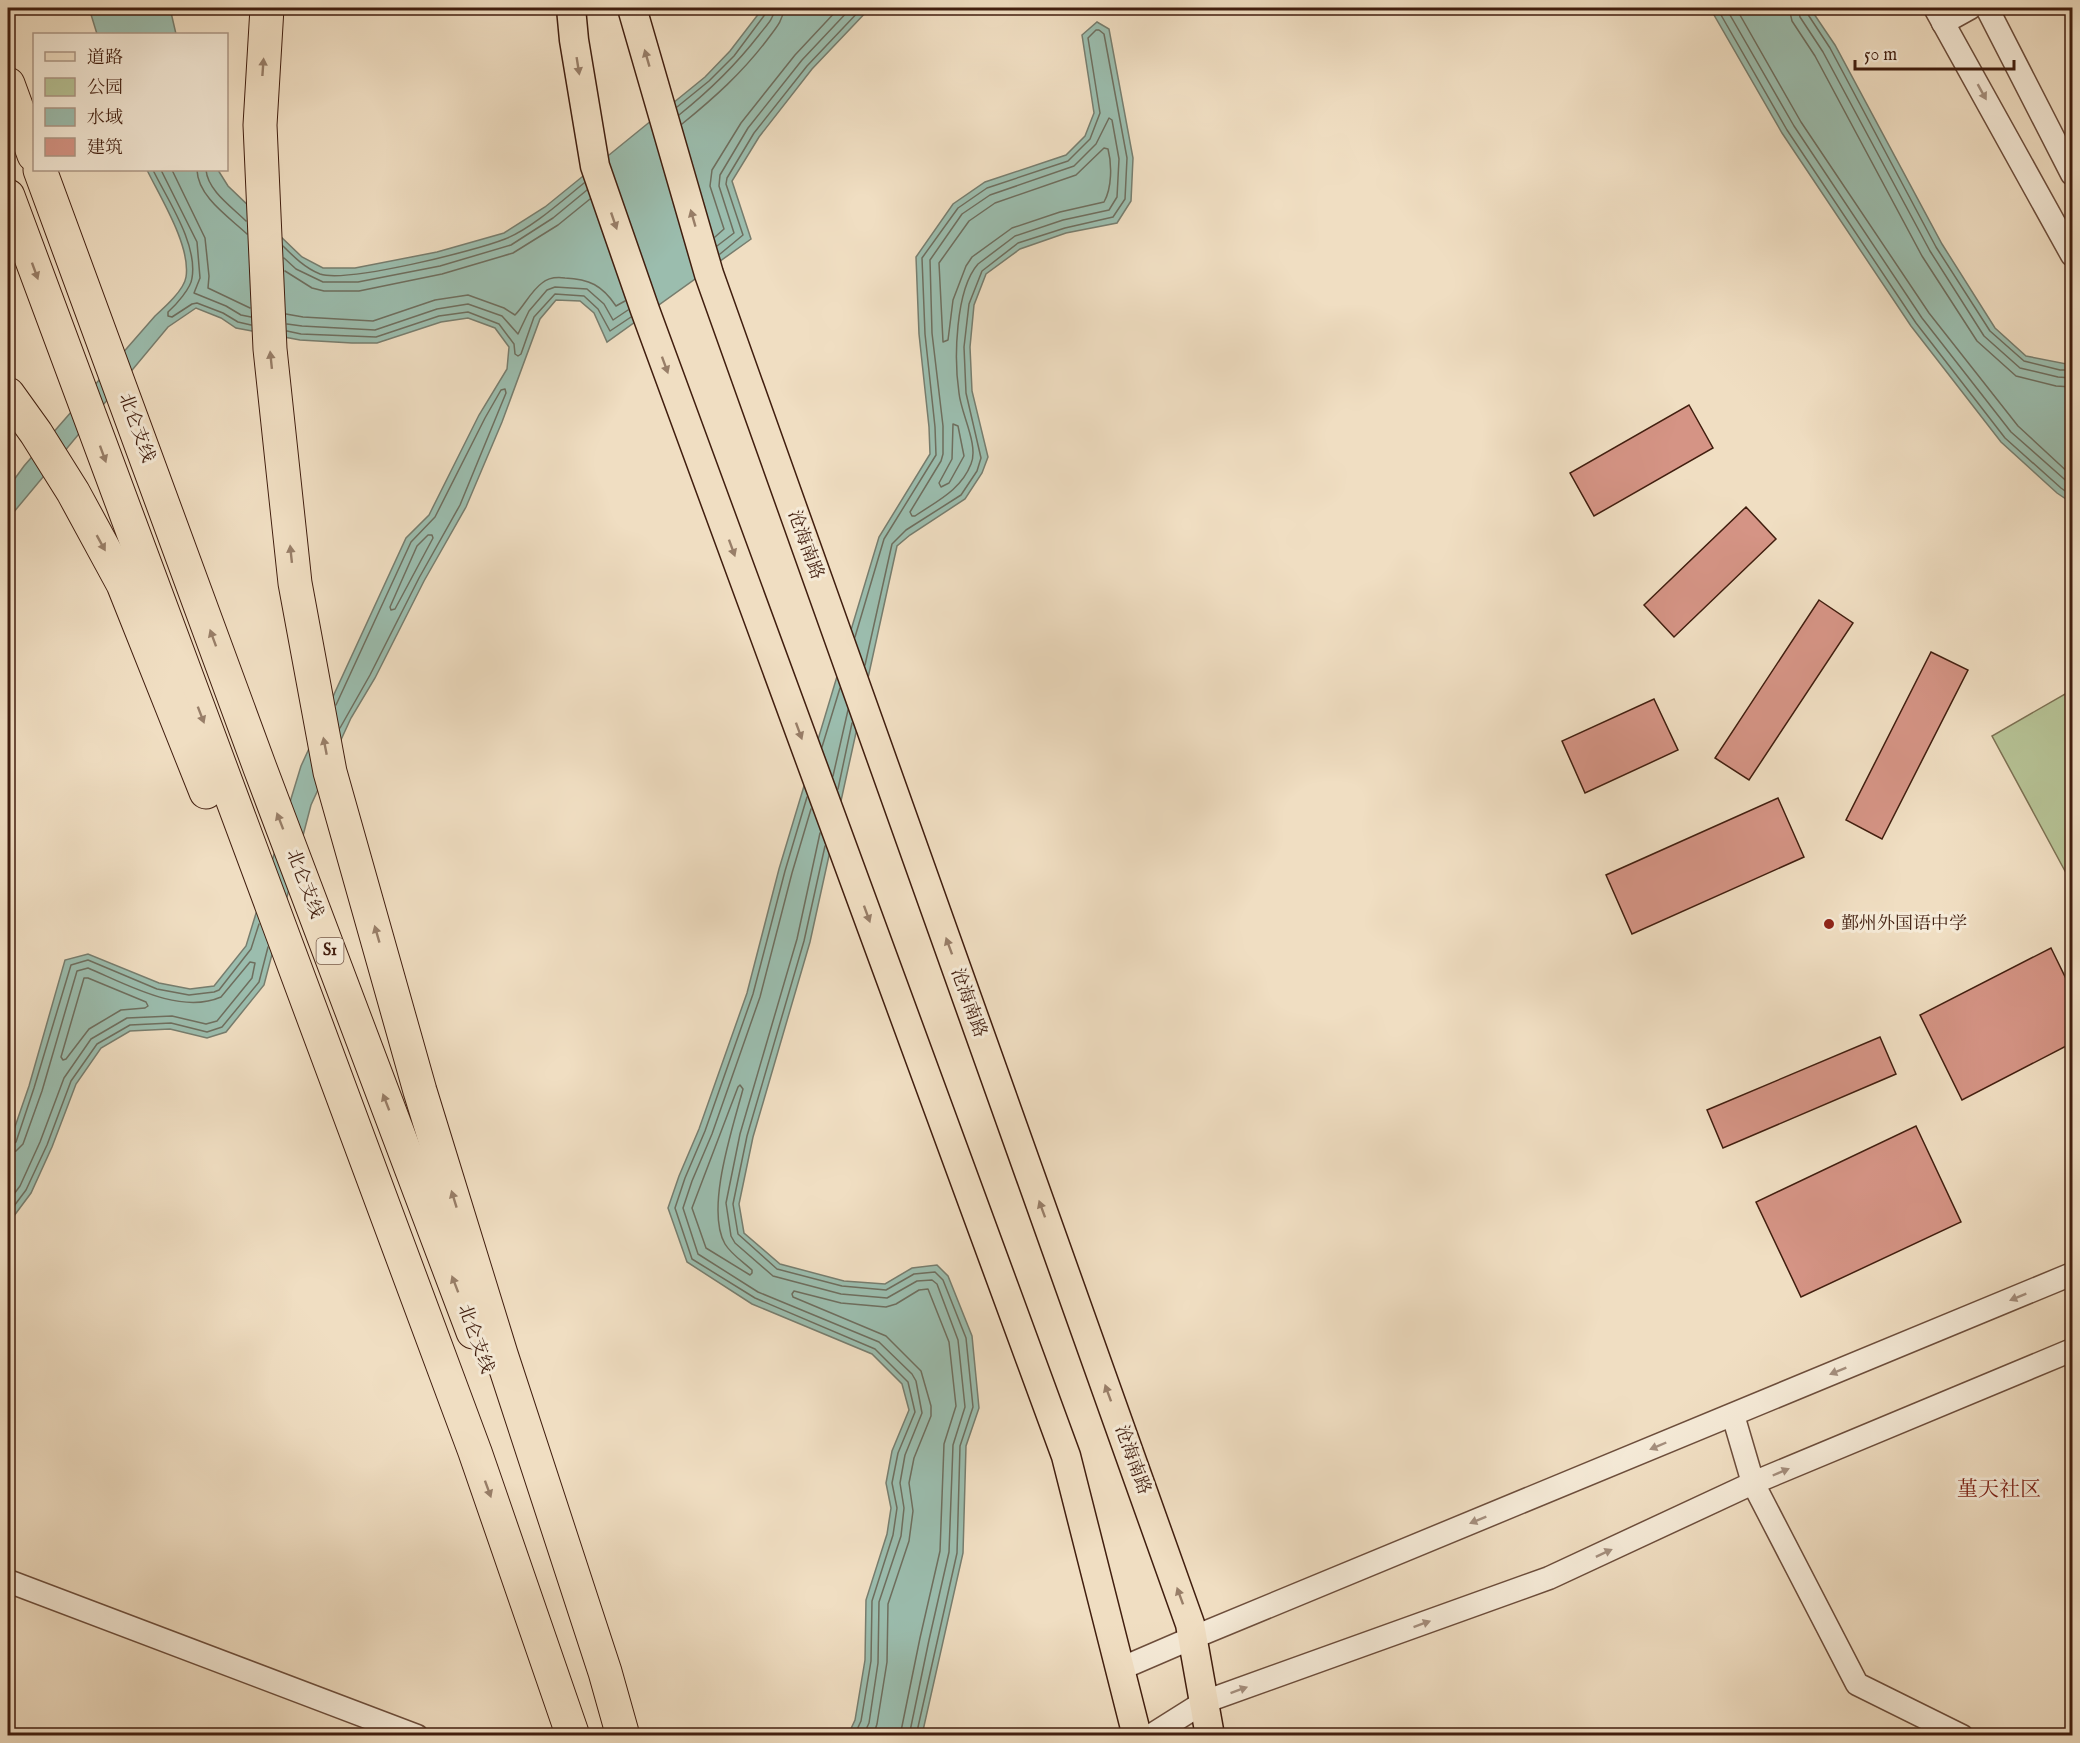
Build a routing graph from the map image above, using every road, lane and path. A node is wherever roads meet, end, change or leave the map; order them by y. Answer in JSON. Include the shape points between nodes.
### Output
{"nodes":[{"id":1,"x":267,"y":8,"type":"edge"},
{"id":2,"x":571,"y":8,"type":"edge"},
{"id":3,"x":632,"y":8,"type":"edge"},
{"id":4,"x":1970,"y":8,"type":"edge"},
{"id":5,"x":1987,"y":8,"type":"edge"},
{"id":6,"x":1939,"y":15,"type":"edge"},
{"id":7,"x":8,"y":84,"type":"edge"},
{"id":8,"x":33,"y":152,"type":"edge"},
{"id":9,"x":40,"y":171,"type":"edge"},
{"id":10,"x":2073,"y":174,"type":"edge"},
{"id":11,"x":8,"y":196,"type":"edge"},
{"id":12,"x":2073,"y":255,"type":"edge"},
{"id":13,"x":8,"y":394,"type":"edge"},
{"id":14,"x":2073,"y":1274,"type":"edge"},
{"id":15,"x":2073,"y":1350,"type":"edge"},
{"id":16,"x":1733,"y":1415,"type":"junction"},
{"id":17,"x":475,"y":1452,"type":"junction"},
{"id":18,"x":1753,"y":1483,"type":"junction"},
{"id":19,"x":8,"y":1581,"type":"edge"},
{"id":20,"x":1192,"y":1638,"type":"junction"},
{"id":21,"x":1120,"y":1669,"type":"junction"},
{"id":22,"x":1204,"y":1702,"type":"junction"},
{"id":23,"x":417,"y":1736,"type":"edge"},
{"id":24,"x":573,"y":1736,"type":"edge"},
{"id":25,"x":614,"y":1736,"type":"edge"},
{"id":26,"x":623,"y":1736,"type":"edge"},
{"id":27,"x":1137,"y":1736,"type":"edge"},
{"id":28,"x":1150,"y":1736,"type":"edge"},
{"id":29,"x":1210,"y":1736,"type":"edge"},
{"id":30,"x":1962,"y":1736,"type":"edge"}],
"edges":[{"from":26,"to":1,"type":"highway","one_way":true,"via":[[420,1091],[330,772],[294,583],[270,349],[260,125]]},
{"from":2,"to":21,"type":"main road","one_way":true,"via":[[594,166],[1066,1456]]},
{"from":20,"to":3,"type":"main road","name":"沧海南路","one_way":true,"via":[[1186,1612],[709,274]]},
{"from":4,"to":6,"type":"street"},
{"from":5,"to":10,"type":"street"},
{"from":6,"to":12,"type":"street","one_way":true},
{"from":7,"to":8,"type":"highway"},
{"from":25,"to":9,"type":"highway","name":"北仑支线","number":"S1","one_way":true,"via":[[476,1340]]},
{"from":11,"to":17,"type":"highway","name":"北仑支线","number":"S1","one_way":true},
{"from":13,"to":17,"type":"highway","one_way":true,"via":[[73,492],[123,584],[333,1114]]},
{"from":14,"to":16,"type":"street","one_way":true},
{"from":18,"to":15,"type":"street","one_way":true},
{"from":16,"to":18,"type":"street"},
{"from":16,"to":20,"type":"street","one_way":true},
{"from":17,"to":24,"type":"highway","name":"北仑支线","number":"S1","one_way":true},
{"from":22,"to":18,"type":"street","one_way":true,"via":[[1549,1578]]},
{"from":18,"to":30,"type":"street","via":[[1857,1684]]},
{"from":19,"to":23,"type":"street"},
{"from":20,"to":21,"type":"street"},
{"from":20,"to":22,"type":"main road","name":"沧海南路"},
{"from":21,"to":27,"type":"main road"},
{"from":22,"to":28,"type":"street"},
{"from":22,"to":29,"type":"main road","name":"沧海南路"}]}
